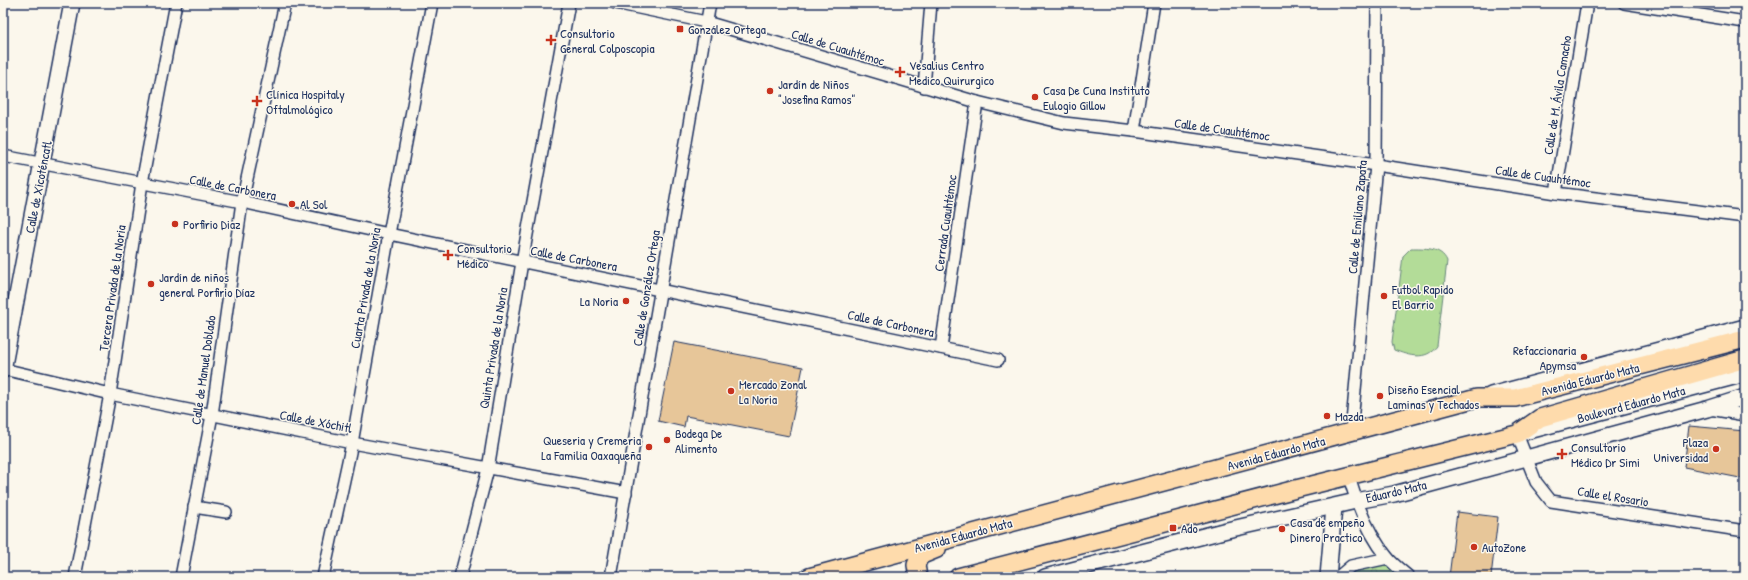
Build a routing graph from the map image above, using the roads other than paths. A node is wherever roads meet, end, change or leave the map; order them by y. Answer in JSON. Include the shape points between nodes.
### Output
{"nodes":[{"id":1,"x":72,"y":3,"type":"edge"},
{"id":2,"x":176,"y":3,"type":"edge"},
{"id":3,"x":285,"y":3,"type":"edge"},
{"id":4,"x":432,"y":3,"type":"edge"},
{"id":5,"x":569,"y":3,"type":"edge"},
{"id":6,"x":615,"y":3,"type":"edge"},
{"id":7,"x":710,"y":3,"type":"edge"},
{"id":8,"x":931,"y":3,"type":"edge"},
{"id":9,"x":1154,"y":3,"type":"edge"},
{"id":10,"x":1377,"y":3,"type":"edge"},
{"id":11,"x":1587,"y":3,"type":"edge"},
{"id":12,"x":1624,"y":3,"type":"edge"},
{"id":13,"x":706,"y":22,"type":"junction"},
{"id":14,"x":1745,"y":22,"type":"edge"},
{"id":15,"x":924,"y":87,"type":"junction"},
{"id":16,"x":977,"y":102,"type":"junction"},
{"id":17,"x":1134,"y":131,"type":"junction"},
{"id":18,"x":3,"y":156,"type":"edge"},
{"id":19,"x":42,"y":162,"type":"junction"},
{"id":20,"x":1376,"y":165,"type":"junction"},
{"id":21,"x":142,"y":183,"type":"junction"},
{"id":22,"x":1556,"y":192,"type":"junction"},
{"id":23,"x":242,"y":202,"type":"junction"},
{"id":24,"x":1745,"y":217,"type":"edge"},
{"id":25,"x":388,"y":234,"type":"junction"},
{"id":26,"x":522,"y":262,"type":"junction"},
{"id":27,"x":660,"y":289,"type":"junction"},
{"id":28,"x":1745,"y":327,"type":"edge"},
{"id":29,"x":1745,"y":339,"type":"edge"},
{"id":30,"x":941,"y":348,"type":"junction"},
{"id":31,"x":1745,"y":359,"type":"edge"},
{"id":32,"x":998,"y":360,"type":"dead end"},
{"id":33,"x":3,"y":369,"type":"edge"},
{"id":34,"x":1745,"y":374,"type":"edge"},
{"id":35,"x":110,"y":394,"type":"junction"},
{"id":36,"x":1745,"y":397,"type":"edge"},
{"id":37,"x":1477,"y":398,"type":"junction"},
{"id":38,"x":1707,"y":409,"type":"junction"},
{"id":39,"x":212,"y":414,"type":"junction"},
{"id":40,"x":1745,"y":415,"type":"edge"},
{"id":41,"x":1351,"y":433,"type":"junction"},
{"id":42,"x":1517,"y":434,"type":"junction"},
{"id":43,"x":352,"y":443,"type":"junction"},
{"id":44,"x":1527,"y":458,"type":"junction"},
{"id":45,"x":488,"y":469,"type":"junction"},
{"id":46,"x":1349,"y":476,"type":"junction"},
{"id":47,"x":626,"y":493,"type":"junction"},
{"id":48,"x":1356,"y":501,"type":"junction"},
{"id":49,"x":194,"y":507,"type":"junction"},
{"id":50,"x":1334,"y":507,"type":"junction"},
{"id":51,"x":226,"y":512,"type":"dead end"},
{"id":52,"x":1007,"y":524,"type":"junction"},
{"id":53,"x":1745,"y":531,"type":"edge"},
{"id":54,"x":1388,"y":558,"type":"junction"},
{"id":55,"x":75,"y":577,"type":"edge"},
{"id":56,"x":181,"y":577,"type":"edge"},
{"id":57,"x":322,"y":577,"type":"edge"},
{"id":58,"x":460,"y":577,"type":"edge"},
{"id":59,"x":611,"y":577,"type":"edge"},
{"id":60,"x":809,"y":577,"type":"edge"},
{"id":61,"x":918,"y":577,"type":"edge"},
{"id":62,"x":958,"y":577,"type":"edge"},
{"id":63,"x":1045,"y":577,"type":"edge"},
{"id":64,"x":1328,"y":577,"type":"edge"},
{"id":65,"x":1338,"y":577,"type":"edge"},
{"id":66,"x":1409,"y":577,"type":"edge"}],
"edges":[{"from":1,"to":19,"type":"street","name":"Calle de Xicoténcatl"},
{"from":2,"to":21,"type":"street","name":"Tercera Privada de la Noria"},
{"from":3,"to":23,"type":"street","name":"Calle de Manuel Doblado"},
{"from":4,"to":25,"type":"street","name":"Cuarta Privada de la Noria"},
{"from":5,"to":26,"type":"street","name":"Quinta Privada de la Noria"},
{"from":6,"to":13,"type":"street","name":"Calle de Cuauhtémoc"},
{"from":7,"to":13,"type":"street","name":"Calle de González Ortega"},
{"from":8,"to":15,"type":"street"},
{"from":9,"to":17,"type":"street"},
{"from":10,"to":20,"type":"street","name":"Calle de Emiliano Zapata"},
{"from":11,"to":22,"type":"street","name":"Calle de M. Ávila Camacho"},
{"from":12,"to":14,"type":"street"},
{"from":13,"to":15,"type":"street","name":"Calle de Cuauhtémoc"},
{"from":13,"to":27,"type":"street","name":"Calle de González Ortega"},
{"from":15,"to":16,"type":"street","name":"Calle de Cuauhtémoc"},
{"from":16,"to":17,"type":"street","name":"Calle de Cuauhtémoc","via":[[1064,123]]},
{"from":16,"to":30,"type":"street","name":"Cerrada Cuauhtémoc"},
{"from":17,"to":20,"type":"street","name":"Calle de Cuauhtémoc"},
{"from":18,"to":19,"type":"street","name":"Calle de Carbonera"},
{"from":19,"to":21,"type":"street","name":"Calle de Carbonera"},
{"from":19,"to":33,"type":"street","name":"Calle de Xicoténcatl"},
{"from":20,"to":22,"type":"street","name":"Calle de Cuauhtémoc"},
{"from":20,"to":41,"type":"street","name":"Calle de Emiliano Zapata"},
{"from":21,"to":23,"type":"street","name":"Calle de Carbonera"},
{"from":21,"to":35,"type":"street","name":"Tercera Privada de la Noria"},
{"from":22,"to":24,"type":"street","name":"Calle de Cuauhtémoc"},
{"from":23,"to":25,"type":"street","name":"Calle de Carbonera"},
{"from":23,"to":39,"type":"street","name":"Calle de Manuel Doblado"},
{"from":25,"to":26,"type":"street","name":"Calle de Carbonera"},
{"from":25,"to":43,"type":"street","name":"Cuarta Privada de la Noria"},
{"from":26,"to":27,"type":"street","name":"Calle de Carbonera"},
{"from":26,"to":45,"type":"street","name":"Quinta Privada de la Noria"},
{"from":27,"to":30,"type":"street","name":"Calle de Carbonera"},
{"from":27,"to":47,"type":"street","name":"Calle de González Ortega"},
{"from":28,"to":37,"type":"street"},
{"from":29,"to":37,"type":"main road","name":"Avenida Eduardo Mata","via":[[1515,398]]},
{"from":30,"to":32,"type":"street","name":"Calle de Carbonera"},
{"from":31,"to":42,"type":"main road","name":"Avenida Eduardo Mata","via":[[1540,418]]},
{"from":33,"to":35,"type":"street","name":"Calle de Xóchitl"},
{"from":34,"to":42,"type":"street","name":"Boulevard Eduardo Mata"},
{"from":35,"to":39,"type":"street","name":"Calle de Xóchitl"},
{"from":35,"to":55,"type":"street","name":"Tercera Privada de la Noria"},
{"from":36,"to":38,"type":"street","name":"Eduardo Mata"},
{"from":37,"to":41,"type":"main road","name":"Avenida Eduardo Mata"},
{"from":38,"to":40,"type":"street"},
{"from":38,"to":44,"type":"street","name":"Eduardo Mata"},
{"from":39,"to":43,"type":"street","name":"Calle de Xóchitl"},
{"from":39,"to":49,"type":"street","name":"Calle de Manuel Doblado"},
{"from":41,"to":52,"type":"main road","name":"Avenida Eduardo Mata"},
{"from":42,"to":44,"type":"street","name":"Calle el Rosario"},
{"from":42,"to":46,"type":"main road","name":"Avenida Eduardo Mata"},
{"from":43,"to":45,"type":"street","name":"Calle de Xóchitl"},
{"from":43,"to":57,"type":"street","name":"Cuarta Privada de la Noria"},
{"from":44,"to":48,"type":"street","name":"Eduardo Mata","via":[[1394,494]]},
{"from":44,"to":53,"type":"street","name":"Calle el Rosario","via":[[1536,482],[1552,501]]},
{"from":45,"to":47,"type":"street","name":"Calle de Xóchitl"},
{"from":45,"to":58,"type":"street","name":"Quinta Privada de la Noria"},
{"from":46,"to":48,"type":"street"},
{"from":46,"to":62,"type":"main road","name":"Avenida Eduardo Mata"},
{"from":47,"to":59,"type":"street","name":"Calle de González Ortega"},
{"from":48,"to":50,"type":"street","name":"Eduardo Mata"},
{"from":48,"to":54,"type":"street","via":[[1366,525]]},
{"from":49,"to":51,"type":"street"},
{"from":49,"to":56,"type":"street","name":"Calle de Manuel Doblado"},
{"from":50,"to":63,"type":"street","name":"Eduardo Mata","via":[[1227,530]]},
{"from":50,"to":64,"type":"street"},
{"from":52,"to":60,"type":"main road","name":"Avenida Eduardo Mata"},
{"from":52,"to":61,"type":"main road","via":[[988,537],[933,550],[920,556],[916,565]]},
{"from":54,"to":65,"type":"street","via":[[1351,566]]},
{"from":54,"to":66,"type":"street"}]}
